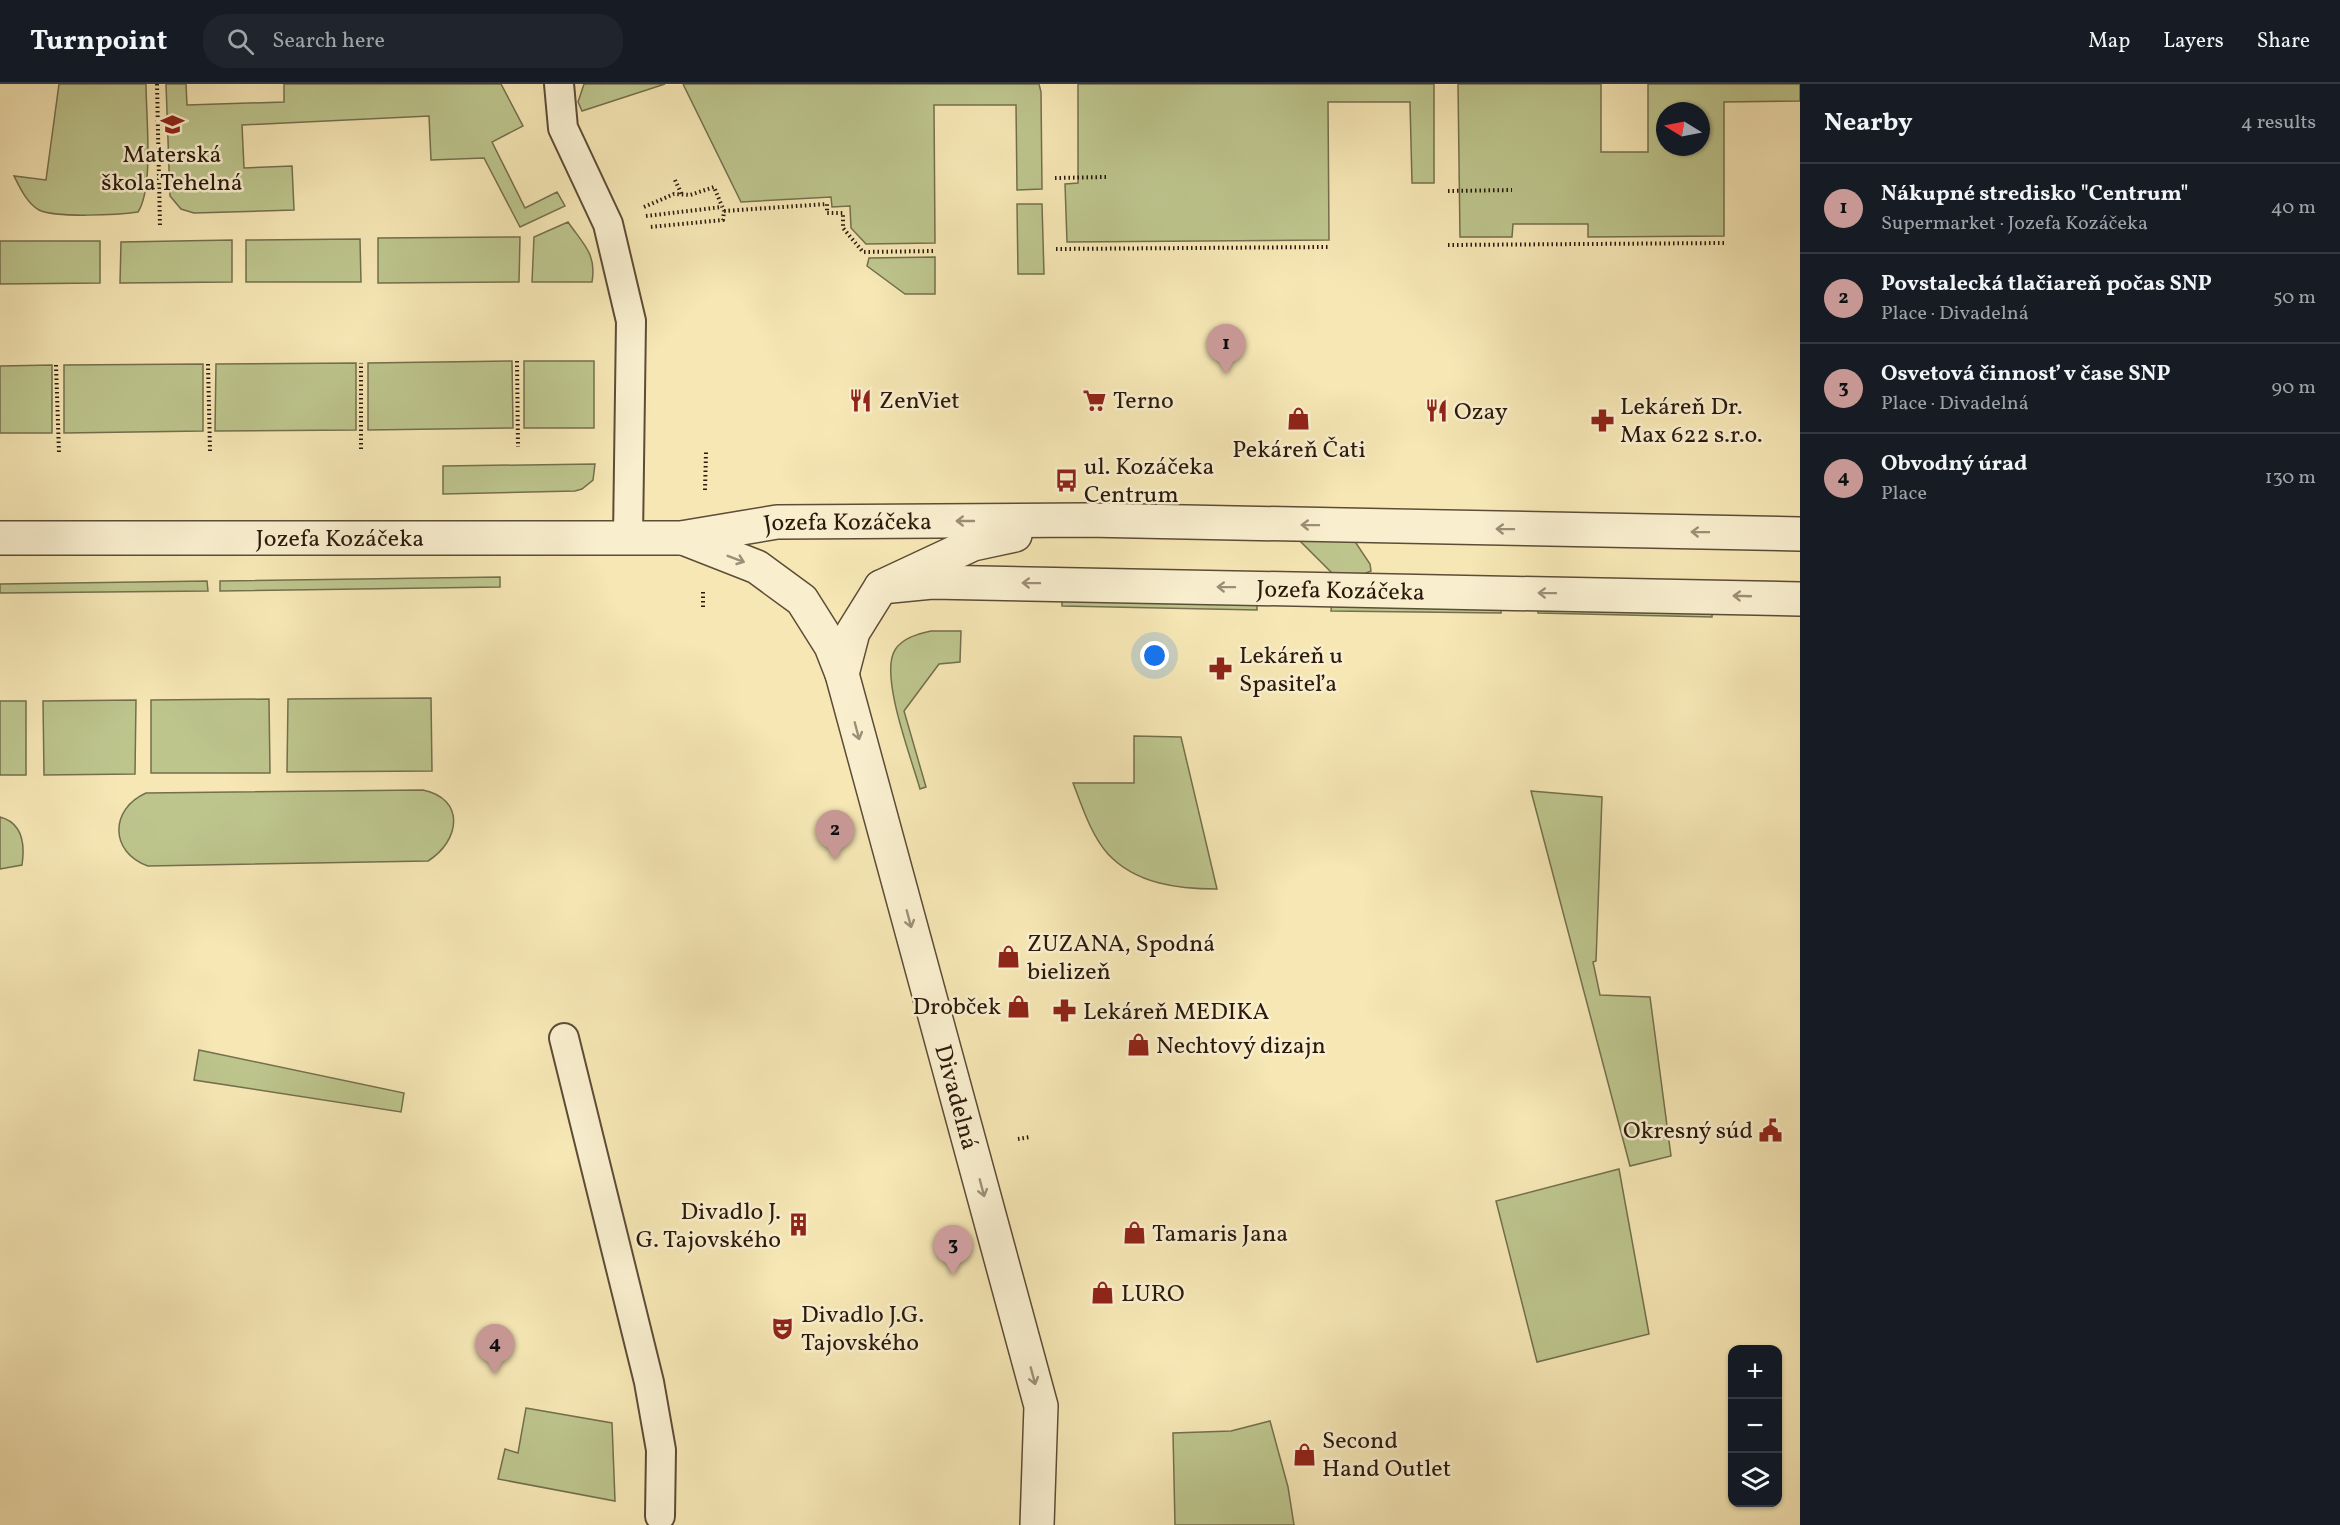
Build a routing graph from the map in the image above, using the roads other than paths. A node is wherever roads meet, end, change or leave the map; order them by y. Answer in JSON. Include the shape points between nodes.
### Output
{"nodes":[{"id":1,"x":559,"y":84,"type":"edge"},
{"id":2,"x":1087,"y":520,"type":"junction"},
{"id":3,"x":1800,"y":534,"type":"edge"},
{"id":4,"x":628,"y":537,"type":"junction"},
{"id":5,"x":0,"y":538,"type":"edge"},
{"id":6,"x":681,"y":538,"type":"junction"},
{"id":7,"x":881,"y":586,"type":"junction"},
{"id":8,"x":1800,"y":599,"type":"edge"},
{"id":9,"x":842,"y":674,"type":"junction"},
{"id":10,"x":564,"y":1038,"type":"dead end"},
{"id":11,"x":660,"y":1516,"type":"dead end"},
{"id":12,"x":1037,"y":1525,"type":"edge"}],
"edges":[{"from":1,"to":4,"type":"lane","via":[[563,128],[608,224],[631,321]]},
{"from":3,"to":2,"type":"street","name":"Jozefa Kozáčeka","one_way":true},
{"from":2,"to":6,"type":"street","name":"Jozefa Kozáčeka","one_way":true,"via":[[777,522]]},
{"from":2,"to":7,"type":"street","name":"Jozefa Kozáčeka","via":[[973,544]]},
{"from":4,"to":5,"type":"street","name":"Jozefa Kozáčeka"},
{"from":4,"to":6,"type":"street","name":"Jozefa Kozáčeka"},
{"from":6,"to":9,"type":"street","name":"Jozefa Kozáčeka","one_way":true,"via":[[757,567],[802,600],[831,646]]},
{"from":8,"to":7,"type":"street","name":"Jozefa Kozáčeka","one_way":true,"via":[[932,582]]},
{"from":7,"to":9,"type":"street","via":[[853,632]]},
{"from":9,"to":12,"type":"street","name":"Divadelná","one_way":true,"via":[[1041,1406]]},
{"from":10,"to":11,"type":"lane","via":[[649,1382],[661,1450]]}]}
